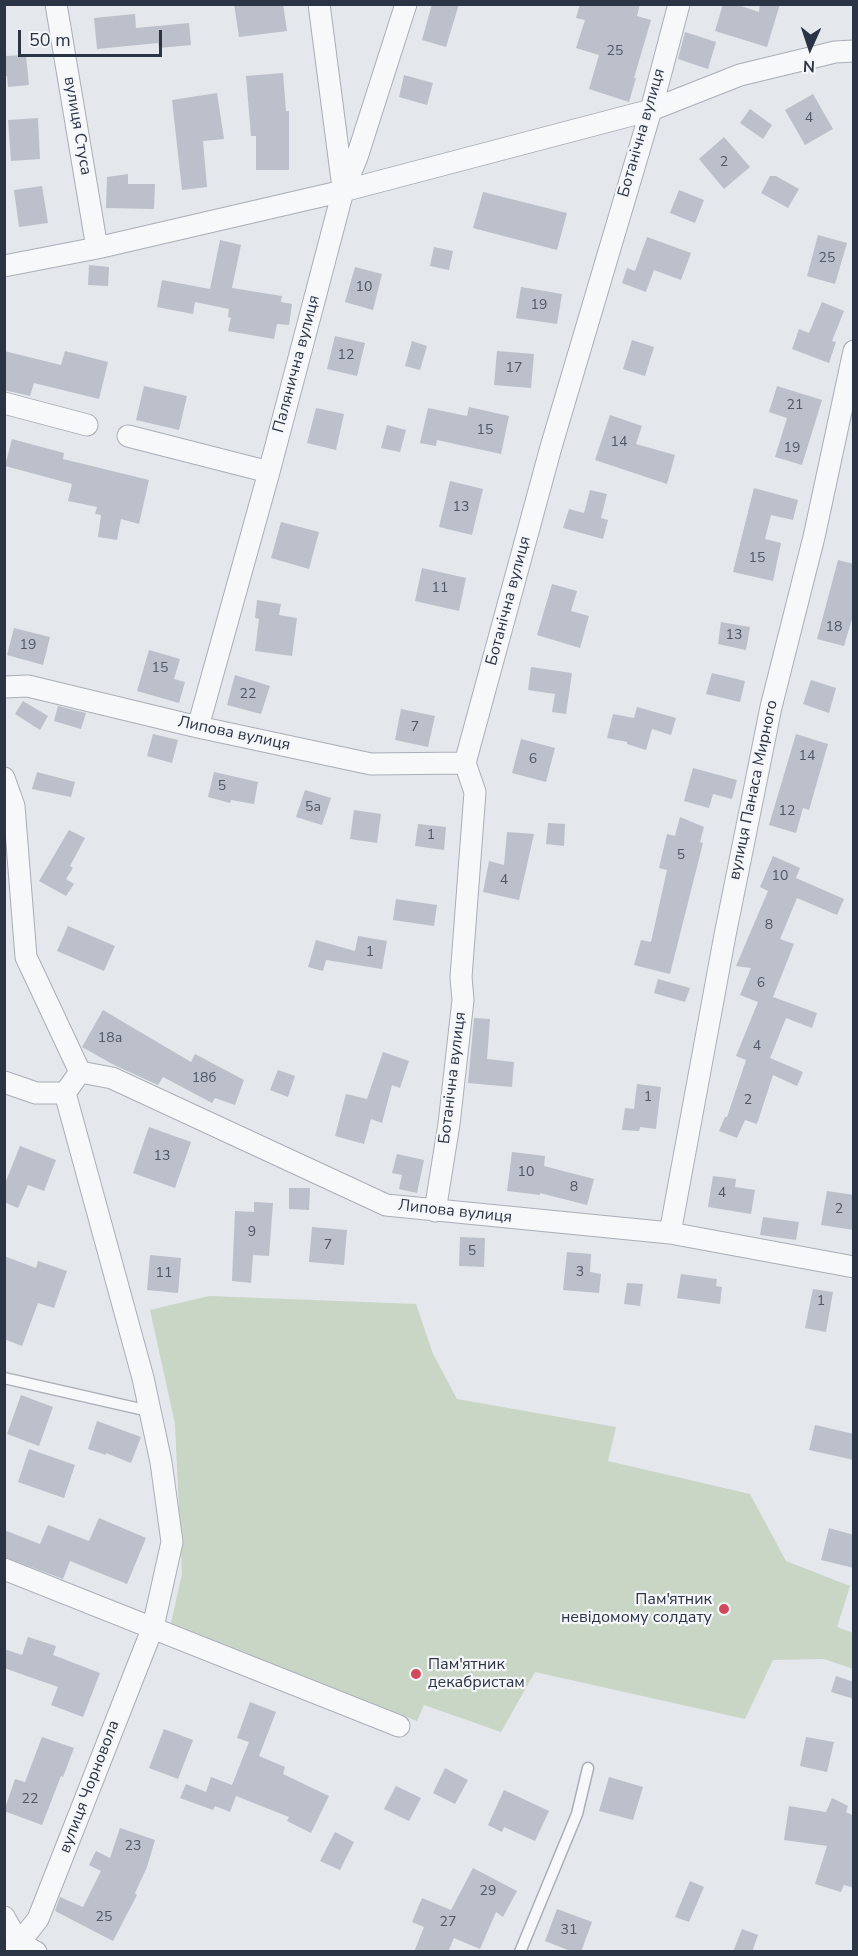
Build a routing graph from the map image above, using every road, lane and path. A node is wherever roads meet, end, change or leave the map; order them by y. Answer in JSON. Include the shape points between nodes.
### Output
{"nodes":[{"id":1,"x":56,"y":4,"type":"edge"},
{"id":2,"x":320,"y":4,"type":"edge"},
{"id":3,"x":406,"y":4,"type":"edge"},
{"id":4,"x":679,"y":4,"type":"edge"},
{"id":5,"x":854,"y":51,"type":"edge"},
{"id":6,"x":651,"y":110,"type":"junction"},
{"id":7,"x":343,"y":191,"type":"junction"},
{"id":8,"x":97,"y":248,"type":"junction"},
{"id":9,"x":4,"y":266,"type":"edge"},
{"id":10,"x":854,"y":351,"type":"edge"},
{"id":11,"x":4,"y":403,"type":"edge"},
{"id":12,"x":87,"y":425,"type":"dead end"},
{"id":13,"x":128,"y":436,"type":"dead end"},
{"id":14,"x":269,"y":472,"type":"junction"},
{"id":15,"x":4,"y":687,"type":"edge"},
{"id":16,"x":198,"y":727,"type":"junction"},
{"id":17,"x":465,"y":763,"type":"junction"},
{"id":18,"x":4,"y":778,"type":"edge"},
{"id":19,"x":80,"y":1072,"type":"junction"},
{"id":20,"x":4,"y":1083,"type":"edge"},
{"id":21,"x":66,"y":1093,"type":"junction"},
{"id":22,"x":435,"y":1211,"type":"junction"},
{"id":23,"x":670,"y":1233,"type":"junction"},
{"id":24,"x":854,"y":1267,"type":"edge"},
{"id":25,"x":4,"y":1378,"type":"edge"},
{"id":26,"x":149,"y":1411,"type":"junction"},
{"id":27,"x":4,"y":1569,"type":"edge"},
{"id":28,"x":153,"y":1627,"type":"junction"},
{"id":29,"x":399,"y":1726,"type":"dead end"},
{"id":30,"x":588,"y":1768,"type":"dead end"},
{"id":31,"x":4,"y":1917,"type":"edge"},
{"id":32,"x":22,"y":1949,"type":"edge"},
{"id":33,"x":520,"y":1952,"type":"edge"}],
"edges":[{"from":1,"to":8,"type":"street","name":"вулиця Стуса"},
{"from":2,"to":7,"type":"street"},
{"from":3,"to":7,"type":"street","name":"Палянична вулиця"},
{"from":4,"to":6,"type":"street","name":"Ботанічна вулиця"},
{"from":5,"to":6,"type":"street","via":[[740,75]]},
{"from":6,"to":7,"type":"street"},
{"from":6,"to":17,"type":"street","name":"Ботанічна вулиця","via":[[551,447]]},
{"from":7,"to":8,"type":"street"},
{"from":7,"to":14,"type":"street","name":"Палянична вулиця"},
{"from":8,"to":9,"type":"street"},
{"from":10,"to":23,"type":"street","name":"вулиця Панаса Мирного","via":[[814,537],[771,707]]},
{"from":11,"to":12,"type":"street"},
{"from":13,"to":14,"type":"street"},
{"from":14,"to":16,"type":"street","name":"Палянична вулиця"},
{"from":15,"to":16,"type":"street","name":"Липова вулиця","via":[[28,686]]},
{"from":16,"to":17,"type":"street","name":"Липова вулиця","via":[[371,764]]},
{"from":17,"to":22,"type":"street","name":"Ботанічна вулиця","via":[[475,792],[461,977],[463,1000]]},
{"from":18,"to":19,"type":"street","via":[[14,806],[26,957]]},
{"from":19,"to":21,"type":"street"},
{"from":19,"to":22,"type":"street","name":"Липова вулиця","via":[[112,1078],[386,1205]]},
{"from":20,"to":21,"type":"street","via":[[36,1093]]},
{"from":21,"to":26,"type":"street"},
{"from":22,"to":23,"type":"street","name":"Липова вулиця"},
{"from":23,"to":24,"type":"street","name":"Липова вулиця"},
{"from":25,"to":26,"type":"lane"},
{"from":26,"to":28,"type":"street","name":"вулиця Чорновола","via":[[172,1542]]},
{"from":27,"to":28,"type":"street"},
{"from":28,"to":29,"type":"street"},
{"from":28,"to":32,"type":"street","name":"вулиця Чорновола","via":[[38,1919]]},
{"from":30,"to":33,"type":"lane","via":[[577,1814]]},
{"from":31,"to":32,"type":"street","name":"вулиця Чорновола"}]}
